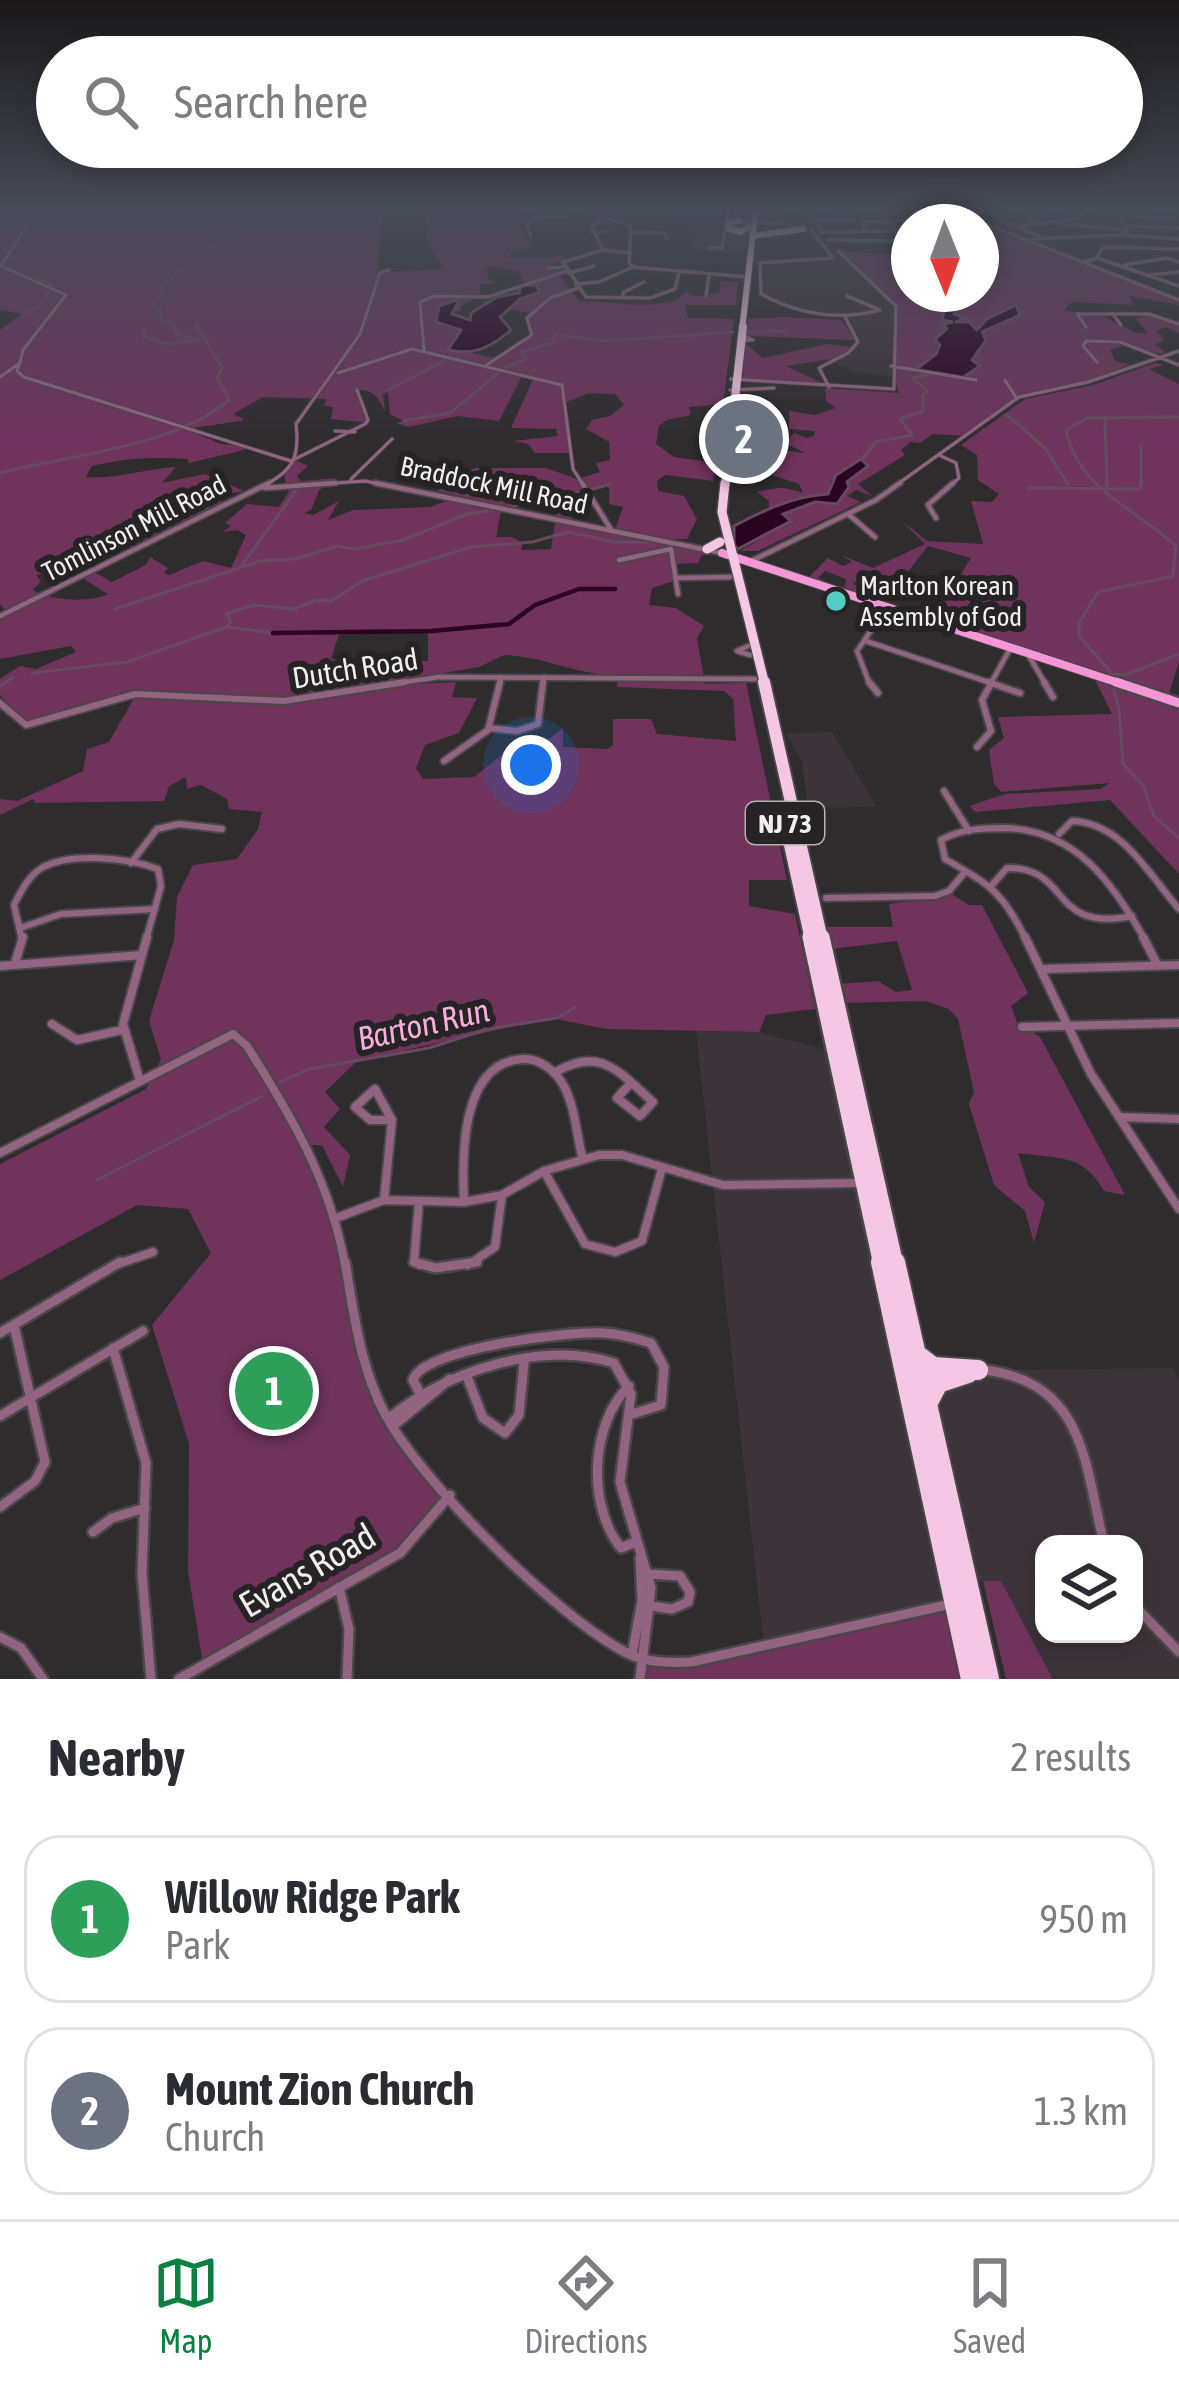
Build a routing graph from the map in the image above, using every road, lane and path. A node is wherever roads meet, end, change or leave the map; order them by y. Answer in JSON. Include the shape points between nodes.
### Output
{"nodes":[{"id":1,"x":45,"y":285,"type":"edge"},
{"id":2,"x":373,"y":285,"type":"edge"},
{"id":3,"x":523,"y":285,"type":"edge"},
{"id":4,"x":580,"y":285,"type":"edge"},
{"id":5,"x":637,"y":285,"type":"edge"},
{"id":6,"x":673,"y":285,"type":"edge"},
{"id":7,"x":708,"y":285,"type":"edge"},
{"id":8,"x":741,"y":285,"type":"edge"},
{"id":9,"x":760,"y":285,"type":"edge"},
{"id":10,"x":874,"y":285,"type":"edge"},
{"id":11,"x":1142,"y":285,"type":"edge"},
{"id":12,"x":577,"y":286,"type":"junction"},
{"id":13,"x":706,"y":296,"type":"dead end"},
{"id":14,"x":847,"y":296,"type":"dead end"},
{"id":15,"x":622,"y":298,"type":"junction"},
{"id":16,"x":1179,"y":300,"type":"edge"},
{"id":17,"x":741,"y":312,"type":"junction"},
{"id":18,"x":1112,"y":313,"type":"junction"},
{"id":19,"x":844,"y":316,"type":"junction"},
{"id":20,"x":1179,"y":324,"type":"edge"},
{"id":21,"x":1121,"y":325,"type":"dead end"},
{"id":22,"x":1086,"y":327,"type":"dead end"},
{"id":23,"x":424,"y":350,"type":"junction"},
{"id":24,"x":1179,"y":351,"type":"edge"},
{"id":25,"x":1160,"y":358,"type":"junction"},
{"id":26,"x":20,"y":362,"type":"junction"},
{"id":27,"x":1096,"y":362,"type":"dead end"},
{"id":28,"x":1179,"y":365,"type":"edge"},
{"id":29,"x":484,"y":366,"type":"junction"},
{"id":30,"x":891,"y":366,"type":"junction"},
{"id":31,"x":18,"y":374,"type":"junction"},
{"id":32,"x":338,"y":374,"type":"junction"},
{"id":33,"x":2,"y":376,"type":"edge"},
{"id":34,"x":976,"y":380,"type":"dead end"},
{"id":35,"x":1005,"y":380,"type":"dead end"},
{"id":36,"x":735,"y":384,"type":"junction"},
{"id":37,"x":756,"y":384,"type":"junction"},
{"id":38,"x":791,"y":385,"type":"junction"},
{"id":39,"x":775,"y":387,"type":"junction"},
{"id":40,"x":829,"y":387,"type":"junction"},
{"id":41,"x":357,"y":390,"type":"dead end"},
{"id":42,"x":1017,"y":398,"type":"junction"},
{"id":43,"x":335,"y":431,"type":"dead end"},
{"id":44,"x":355,"y":432,"type":"junction"},
{"id":45,"x":392,"y":440,"type":"dead end"},
{"id":46,"x":940,"y":455,"type":"junction"},
{"id":47,"x":293,"y":461,"type":"junction"},
{"id":48,"x":285,"y":475,"type":"junction"},
{"id":49,"x":351,"y":479,"type":"junction"},
{"id":50,"x":292,"y":484,"type":"junction"},
{"id":51,"x":256,"y":491,"type":"junction"},
{"id":52,"x":848,"y":514,"type":"junction"},
{"id":53,"x":936,"y":518,"type":"dead end"},
{"id":54,"x":612,"y":531,"type":"junction"},
{"id":55,"x":875,"y":537,"type":"dead end"},
{"id":56,"x":707,"y":549,"type":"joint"},
{"id":57,"x":725,"y":551,"type":"junction"},
{"id":58,"x":619,"y":560,"type":"dead end"},
{"id":59,"x":748,"y":563,"type":"junction"},
{"id":60,"x":733,"y":575,"type":"junction"},
{"id":61,"x":675,"y":578,"type":"junction"},
{"id":62,"x":678,"y":594,"type":"dead end"},
{"id":63,"x":887,"y":607,"type":"junction"},
{"id":64,"x":0,"y":616,"type":"edge"},
{"id":65,"x":866,"y":641,"type":"junction"},
{"id":66,"x":1011,"y":647,"type":"junction"},
{"id":67,"x":1028,"y":652,"type":"junction"},
{"id":68,"x":501,"y":677,"type":"junction"},
{"id":69,"x":544,"y":677,"type":"junction"},
{"id":70,"x":991,"y":684,"type":"junction"},
{"id":71,"x":758,"y":685,"type":"junction"},
{"id":72,"x":878,"y":693,"type":"dead end"},
{"id":73,"x":1020,"y":693,"type":"dead end"},
{"id":74,"x":1053,"y":697,"type":"dead end"},
{"id":75,"x":0,"y":703,"type":"edge"},
{"id":76,"x":1179,"y":703,"type":"edge"},
{"id":77,"x":489,"y":728,"type":"junction"},
{"id":78,"x":977,"y":747,"type":"dead end"},
{"id":79,"x":444,"y":760,"type":"dead end"},
{"id":80,"x":944,"y":791,"type":"dead end"},
{"id":81,"x":222,"y":830,"type":"dead end"},
{"id":82,"x":969,"y":831,"type":"junction"},
{"id":83,"x":1058,"y":835,"type":"junction"},
{"id":84,"x":35,"y":860,"type":"dead end"},
{"id":85,"x":131,"y":863,"type":"junction"},
{"id":86,"x":44,"y":867,"type":"junction"},
{"id":87,"x":965,"y":872,"type":"junction"},
{"id":88,"x":992,"y":885,"type":"junction"},
{"id":89,"x":819,"y":902,"type":"junction"},
{"id":90,"x":155,"y":908,"type":"junction"},
{"id":91,"x":1179,"y":908,"type":"edge"},
{"id":92,"x":1132,"y":916,"type":"junction"},
{"id":93,"x":22,"y":927,"type":"junction"},
{"id":94,"x":142,"y":956,"type":"junction"},
{"id":95,"x":15,"y":963,"type":"junction"},
{"id":96,"x":1179,"y":965,"type":"edge"},
{"id":97,"x":0,"y":966,"type":"edge"},
{"id":98,"x":1158,"y":966,"type":"junction"},
{"id":99,"x":1043,"y":969,"type":"junction"},
{"id":100,"x":1179,"y":1023,"type":"edge"},
{"id":101,"x":52,"y":1024,"type":"dead end"},
{"id":102,"x":1071,"y":1026,"type":"junction"},
{"id":103,"x":1022,"y":1027,"type":"dead end"},
{"id":104,"x":122,"y":1030,"type":"junction"},
{"id":105,"x":554,"y":1073,"type":"junction"},
{"id":106,"x":140,"y":1081,"type":"junction"},
{"id":107,"x":631,"y":1083,"type":"junction"},
{"id":108,"x":1119,"y":1117,"type":"junction"},
{"id":109,"x":1179,"y":1119,"type":"edge"},
{"id":110,"x":393,"y":1120,"type":"junction"},
{"id":111,"x":0,"y":1153,"type":"edge"},
{"id":112,"x":582,"y":1156,"type":"junction"},
{"id":113,"x":662,"y":1168,"type":"junction"},
{"id":114,"x":544,"y":1171,"type":"junction"},
{"id":115,"x":869,"y":1183,"type":"junction"},
{"id":116,"x":502,"y":1195,"type":"junction"},
{"id":117,"x":384,"y":1200,"type":"junction"},
{"id":118,"x":418,"y":1202,"type":"junction"},
{"id":119,"x":464,"y":1202,"type":"junction"},
{"id":120,"x":1177,"y":1202,"type":"edge"},
{"id":121,"x":336,"y":1218,"type":"junction"},
{"id":122,"x":153,"y":1252,"type":"dead end"},
{"id":123,"x":14,"y":1324,"type":"junction"},
{"id":124,"x":142,"y":1331,"type":"dead end"},
{"id":125,"x":0,"y":1333,"type":"edge"},
{"id":126,"x":112,"y":1348,"type":"junction"},
{"id":127,"x":913,"y":1352,"type":"junction"},
{"id":128,"x":524,"y":1363,"type":"junction"},
{"id":129,"x":978,"y":1370,"type":"junction"},
{"id":130,"x":466,"y":1373,"type":"junction"},
{"id":131,"x":629,"y":1386,"type":"junction"},
{"id":132,"x":32,"y":1396,"type":"junction"},
{"id":133,"x":421,"y":1396,"type":"junction"},
{"id":134,"x":926,"y":1407,"type":"junction"},
{"id":135,"x":632,"y":1414,"type":"junction"},
{"id":136,"x":0,"y":1416,"type":"edge"},
{"id":137,"x":390,"y":1423,"type":"junction"},
{"id":138,"x":450,"y":1495,"type":"junction"},
{"id":139,"x":0,"y":1507,"type":"edge"},
{"id":140,"x":145,"y":1508,"type":"junction"},
{"id":141,"x":93,"y":1532,"type":"dead end"},
{"id":142,"x":1102,"y":1535,"type":"edge"},
{"id":143,"x":637,"y":1548,"type":"junction"},
{"id":144,"x":648,"y":1574,"type":"junction"},
{"id":145,"x":339,"y":1587,"type":"junction"},
{"id":146,"x":955,"y":1604,"type":"junction"},
{"id":147,"x":651,"y":1606,"type":"junction"},
{"id":148,"x":1143,"y":1614,"type":"edge"},
{"id":149,"x":0,"y":1637,"type":"edge"},
{"id":150,"x":979,"y":1637,"type":"junction"},
{"id":151,"x":1179,"y":1652,"type":"edge"},
{"id":152,"x":637,"y":1656,"type":"junction"},
{"id":153,"x":43,"y":1679,"type":"edge"},
{"id":154,"x":152,"y":1679,"type":"edge"},
{"id":155,"x":179,"y":1679,"type":"edge"},
{"id":156,"x":347,"y":1679,"type":"edge"},
{"id":157,"x":640,"y":1679,"type":"edge"},
{"id":158,"x":971,"y":1679,"type":"edge"},
{"id":159,"x":988,"y":1679,"type":"edge"}],
"edges":[{"from":1,"to":26,"type":"street","via":[[67,295]]},
{"from":2,"to":32,"type":"street","via":[[367,322]]},
{"from":3,"to":23,"type":"street","via":[[490,297],[420,302]]},
{"from":4,"to":12,"type":"street"},
{"from":5,"to":15,"type":"street"},
{"from":6,"to":15,"type":"street","via":[[669,293]]},
{"from":7,"to":13,"type":"street"},
{"from":8,"to":17,"type":"highway","number":"NJ 73"},
{"from":9,"to":19,"type":"street","via":[[761,294],[795,308]]},
{"from":10,"to":30,"type":"street","via":[[896,306]]},
{"from":11,"to":16,"type":"street"},
{"from":12,"to":15,"type":"street","via":[[586,297]]},
{"from":12,"to":29,"type":"street","via":[[539,305],[527,318],[532,335]]},
{"from":14,"to":19,"type":"street","via":[[880,309]]},
{"from":17,"to":36,"type":"highway","number":"NJ 73"},
{"from":17,"to":36,"type":"highway","number":"NJ 73"},
{"from":18,"to":20,"type":"street"},
{"from":18,"to":21,"type":"street"},
{"from":18,"to":22,"type":"street","via":[[1077,314]]},
{"from":19,"to":40,"type":"street","via":[[858,342],[819,368]]},
{"from":23,"to":29,"type":"street"},
{"from":23,"to":32,"type":"street"},
{"from":24,"to":25,"type":"street"},
{"from":25,"to":27,"type":"street","via":[[1120,342],[1085,342]]},
{"from":25,"to":28,"type":"street"},
{"from":25,"to":42,"type":"street"},
{"from":26,"to":31,"type":"street"},
{"from":26,"to":33,"type":"street"},
{"from":29,"to":54,"type":"street","via":[[564,386],[572,464]]},
{"from":30,"to":34,"type":"street"},
{"from":30,"to":40,"type":"street","via":[[893,389]]},
{"from":31,"to":33,"type":"street"},
{"from":31,"to":47,"type":"street"},
{"from":32,"to":47,"type":"street","via":[[296,424]]},
{"from":35,"to":42,"type":"street"},
{"from":36,"to":37,"type":"street"},
{"from":36,"to":39,"type":"street"},
{"from":36,"to":57,"type":"highway","number":"NJ 73"},
{"from":36,"to":57,"type":"highway","number":"NJ 73","via":[[716,502]]},
{"from":37,"to":38,"type":"street"},
{"from":37,"to":39,"type":"street"},
{"from":38,"to":39,"type":"street"},
{"from":38,"to":40,"type":"street"},
{"from":41,"to":44,"type":"street","via":[[368,419]]},
{"from":42,"to":46,"type":"street"},
{"from":43,"to":44,"type":"street"},
{"from":44,"to":47,"type":"street"},
{"from":45,"to":49,"type":"street"},
{"from":46,"to":52,"type":"street"},
{"from":46,"to":53,"type":"street","via":[[956,463],[959,478],[928,505]]},
{"from":47,"to":48,"type":"street"},
{"from":48,"to":50,"type":"street"},
{"from":48,"to":51,"type":"street","name":"Tomlinson Mill Road"},
{"from":49,"to":50,"type":"street","name":"Braddock Mill Road"},
{"from":49,"to":54,"type":"street","name":"Braddock Mill Road"},
{"from":50,"to":51,"type":"street","name":"Braddock Mill Road"},
{"from":51,"to":64,"type":"street","name":"Tomlinson Mill Road"},
{"from":52,"to":55,"type":"street"},
{"from":52,"to":59,"type":"street"},
{"from":54,"to":56,"type":"street","name":"Braddock Mill Road"},
{"from":56,"to":57,"type":"highway"},
{"from":57,"to":59,"type":"main road"},
{"from":57,"to":60,"type":"highway","number":"NJ 73"},
{"from":58,"to":61,"type":"street","via":[[671,549]]},
{"from":59,"to":60,"type":"main road"},
{"from":59,"to":63,"type":"main road"},
{"from":60,"to":61,"type":"street"},
{"from":60,"to":71,"type":"highway","number":"NJ 73"},
{"from":60,"to":71,"type":"highway","number":"NJ 73"},
{"from":61,"to":62,"type":"street"},
{"from":63,"to":65,"type":"street"},
{"from":63,"to":66,"type":"main road"},
{"from":65,"to":70,"type":"street"},
{"from":65,"to":72,"type":"street","via":[[856,653]]},
{"from":66,"to":67,"type":"main road"},
{"from":66,"to":70,"type":"street"},
{"from":67,"to":74,"type":"street"},
{"from":67,"to":76,"type":"main road"},
{"from":68,"to":69,"type":"street","name":"Dutch Road"},
{"from":68,"to":75,"type":"street","name":"Dutch Road","via":[[422,678],[298,700],[136,694],[26,725]]},
{"from":68,"to":77,"type":"street"},
{"from":69,"to":71,"type":"street","name":"Dutch Road"},
{"from":69,"to":77,"type":"street","via":[[538,724]]},
{"from":70,"to":73,"type":"street"},
{"from":70,"to":78,"type":"street","via":[[981,704],[990,736]]},
{"from":71,"to":89,"type":"highway","number":"NJ 73","via":[[808,889]]},
{"from":71,"to":115,"type":"highway","number":"NJ 73"},
{"from":77,"to":79,"type":"street","via":[[476,746]]},
{"from":80,"to":82,"type":"street"},
{"from":81,"to":85,"type":"street","via":[[155,828]]},
{"from":82,"to":83,"type":"street","via":[[1016,826]]},
{"from":82,"to":87,"type":"street","via":[[939,846]]},
{"from":83,"to":91,"type":"street","via":[[1072,820],[1106,826]]},
{"from":83,"to":92,"type":"street"},
{"from":84,"to":86,"type":"street"},
{"from":85,"to":86,"type":"street"},
{"from":85,"to":90,"type":"street","via":[[161,872]]},
{"from":86,"to":93,"type":"street","via":[[14,905]]},
{"from":87,"to":88,"type":"street"},
{"from":87,"to":89,"type":"street","via":[[935,896]]},
{"from":88,"to":92,"type":"street","via":[[1007,868],[1029,868],[1048,877],[1080,916]]},
{"from":88,"to":99,"type":"street"},
{"from":89,"to":115,"type":"highway","number":"NJ 73"},
{"from":90,"to":93,"type":"street","via":[[61,914]]},
{"from":90,"to":94,"type":"street"},
{"from":92,"to":98,"type":"street"},
{"from":93,"to":95,"type":"street"},
{"from":94,"to":95,"type":"street"},
{"from":94,"to":104,"type":"street"},
{"from":95,"to":97,"type":"street"},
{"from":96,"to":98,"type":"street"},
{"from":98,"to":99,"type":"street"},
{"from":99,"to":102,"type":"street"},
{"from":100,"to":102,"type":"street"},
{"from":101,"to":104,"type":"street","via":[[76,1040]]},
{"from":102,"to":103,"type":"street"},
{"from":102,"to":108,"type":"street"},
{"from":104,"to":106,"type":"street"},
{"from":105,"to":107,"type":"street","via":[[572,1060],[596,1058]]},
{"from":105,"to":112,"type":"street"},
{"from":105,"to":119,"type":"street","via":[[529,1059],[490,1075],[464,1134]]},
{"from":106,"to":111,"type":"street"},
{"from":106,"to":121,"type":"street","via":[[233,1034],[308,1144]]},
{"from":107,"to":107,"type":"street","via":[[653,1102],[640,1116],[617,1098]]},
{"from":108,"to":109,"type":"street"},
{"from":108,"to":120,"type":"street"},
{"from":110,"to":110,"type":"street","via":[[375,1088],[356,1107],[370,1120]]},
{"from":110,"to":117,"type":"street"},
{"from":112,"to":113,"type":"street","via":[[622,1155]]},
{"from":112,"to":114,"type":"street"},
{"from":113,"to":114,"type":"street","via":[[642,1241],[617,1251],[581,1240]]},
{"from":113,"to":115,"type":"street","via":[[723,1185]]},
{"from":114,"to":116,"type":"street"},
{"from":115,"to":127,"type":"highway","number":"NJ 73"},
{"from":115,"to":146,"type":"highway","number":"NJ 73"},
{"from":116,"to":118,"type":"street","via":[[494,1250],[472,1266],[415,1262]]},
{"from":116,"to":119,"type":"street"},
{"from":117,"to":118,"type":"street"},
{"from":117,"to":121,"type":"street"},
{"from":118,"to":119,"type":"street"},
{"from":121,"to":137,"type":"street","via":[[363,1364]]},
{"from":122,"to":123,"type":"street","via":[[129,1257]]},
{"from":123,"to":125,"type":"street"},
{"from":123,"to":132,"type":"street"},
{"from":124,"to":126,"type":"street"},
{"from":126,"to":132,"type":"street"},
{"from":126,"to":140,"type":"street","via":[[144,1454]]},
{"from":127,"to":129,"type":"highway","via":[[933,1367]]},
{"from":127,"to":134,"type":"highway","number":"NJ 73"},
{"from":128,"to":130,"type":"street"},
{"from":128,"to":130,"type":"street","via":[[519,1415],[505,1433],[476,1407]]},
{"from":128,"to":131,"type":"street","via":[[590,1353],[614,1363]]},
{"from":129,"to":134,"type":"highway","via":[[938,1383]]},
{"from":129,"to":142,"type":"street","via":[[1029,1374],[1062,1404]]},
{"from":130,"to":133,"type":"street"},
{"from":131,"to":135,"type":"street"},
{"from":131,"to":143,"type":"street","via":[[613,1401],[599,1484],[613,1542]]},
{"from":132,"to":136,"type":"street"},
{"from":132,"to":139,"type":"street","via":[[44,1462],[35,1480]]},
{"from":133,"to":135,"type":"street","via":[[416,1370],[453,1356],[554,1338],[631,1336],[660,1353],[666,1382],[661,1406]]},
{"from":133,"to":137,"type":"street"},
{"from":134,"to":150,"type":"highway","number":"NJ 73"},
{"from":135,"to":143,"type":"street","via":[[620,1482]]},
{"from":137,"to":138,"type":"street"},
{"from":138,"to":145,"type":"street","name":"Evans Road","via":[[400,1553]]},
{"from":138,"to":152,"type":"street","via":[[571,1615]]},
{"from":140,"to":141,"type":"street"},
{"from":140,"to":154,"type":"street","via":[[142,1586]]},
{"from":143,"to":144,"type":"street"},
{"from":143,"to":152,"type":"street"},
{"from":144,"to":147,"type":"street"},
{"from":144,"to":147,"type":"street","via":[[677,1573],[691,1589],[678,1608]]},
{"from":145,"to":155,"type":"street","name":"Evans Road"},
{"from":145,"to":156,"type":"street","via":[[349,1629]]},
{"from":146,"to":150,"type":"highway"},
{"from":146,"to":152,"type":"street","via":[[724,1657]]},
{"from":146,"to":158,"type":"highway","number":"NJ 73"},
{"from":147,"to":152,"type":"street"},
{"from":148,"to":151,"type":"street"},
{"from":149,"to":153,"type":"street","via":[[21,1648]]},
{"from":150,"to":159,"type":"highway","number":"NJ 73"},
{"from":152,"to":157,"type":"street"}]}
